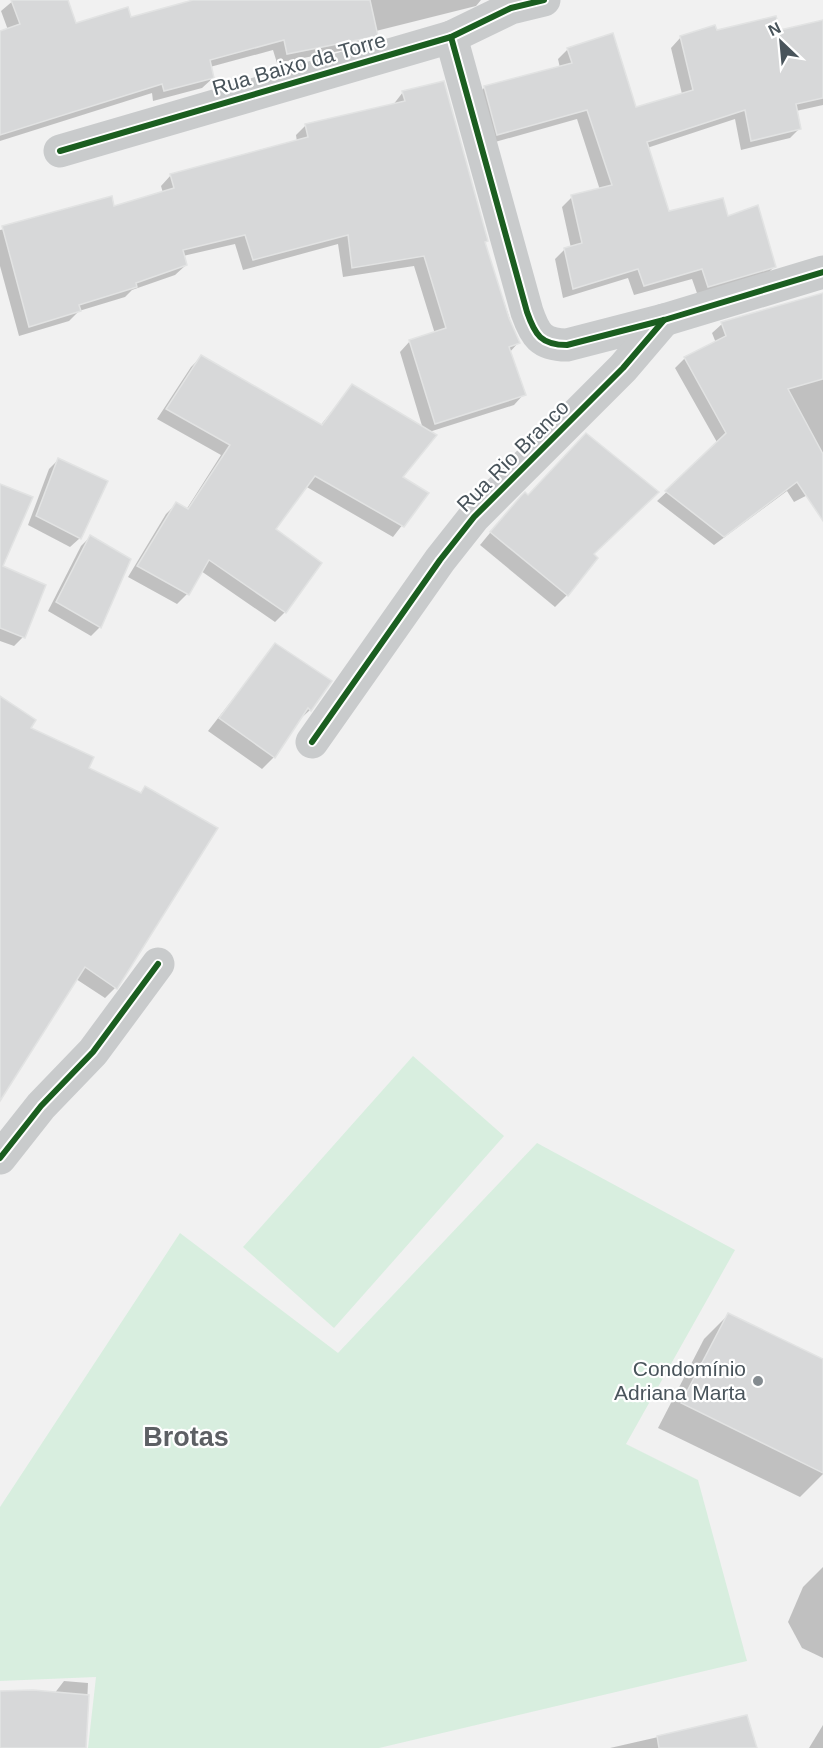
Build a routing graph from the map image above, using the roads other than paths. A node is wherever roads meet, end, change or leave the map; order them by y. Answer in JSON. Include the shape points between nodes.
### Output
{"nodes":[{"id":1,"x":544,"y":0,"type":"edge"},
{"id":2,"x":451,"y":37,"type":"junction"},
{"id":3,"x":60,"y":151,"type":"dead end"},
{"id":4,"x":823,"y":272,"type":"edge"},
{"id":5,"x":664,"y":320,"type":"junction"},
{"id":6,"x":312,"y":742,"type":"dead end"},
{"id":7,"x":159,"y":964,"type":"dead end"},
{"id":8,"x":0,"y":1158,"type":"edge"}],
"edges":[{"from":1,"to":2,"type":"street","name":"Rua Baixo da Torre","via":[[511,9]]},
{"from":2,"to":3,"type":"street","name":"Rua Baixo da Torre"},
{"from":2,"to":5,"type":"street","via":[[527,312],[539,337],[551,345],[567,345]]},
{"from":4,"to":5,"type":"street"},
{"from":5,"to":6,"type":"street","name":"Rua Rio Branco","via":[[623,368],[474,517]]},
{"from":7,"to":8,"type":"street","via":[[93,1052],[41,1106]]}]}
